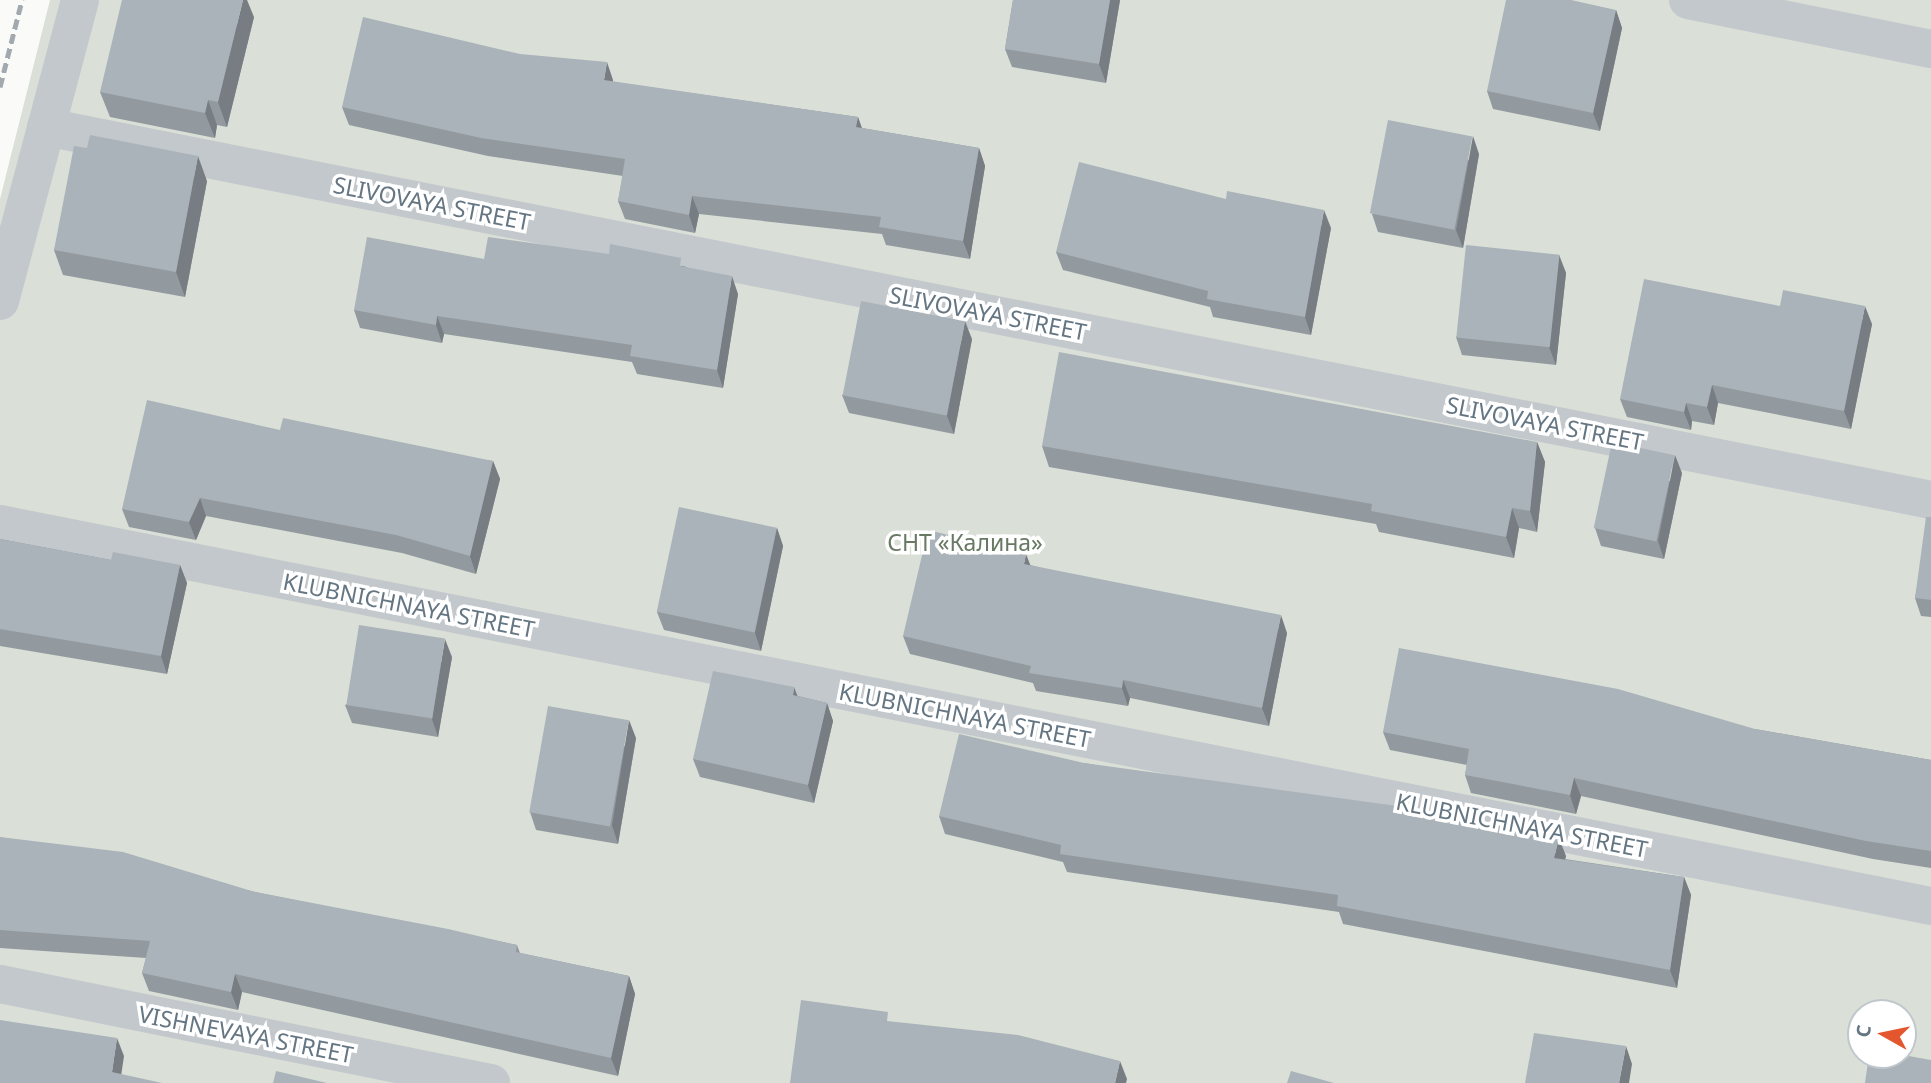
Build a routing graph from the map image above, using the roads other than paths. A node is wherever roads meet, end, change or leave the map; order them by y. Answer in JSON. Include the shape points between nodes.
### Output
{"nodes":[{"id":1,"x":80,"y":0,"type":"edge"},
{"id":2,"x":1688,"y":0,"type":"edge"},
{"id":3,"x":1931,"y":49,"type":"edge"},
{"id":4,"x":46,"y":127,"type":"junction"},
{"id":5,"x":0,"y":301,"type":"edge"},
{"id":6,"x":1931,"y":500,"type":"edge"},
{"id":7,"x":0,"y":524,"type":"edge"},
{"id":8,"x":1931,"y":906,"type":"edge"},
{"id":9,"x":0,"y":984,"type":"edge"},
{"id":10,"x":491,"y":1083,"type":"edge"}],
"edges":[{"from":1,"to":4,"type":"street"},
{"from":2,"to":3,"type":"street"},
{"from":4,"to":5,"type":"street"},
{"from":4,"to":6,"type":"street","name":"SLIVOVAYA STREET"},
{"from":7,"to":8,"type":"street","name":"KLUBNICHNAYA STREET"},
{"from":9,"to":10,"type":"street","name":"VISHNEVAYA STREET"}]}
